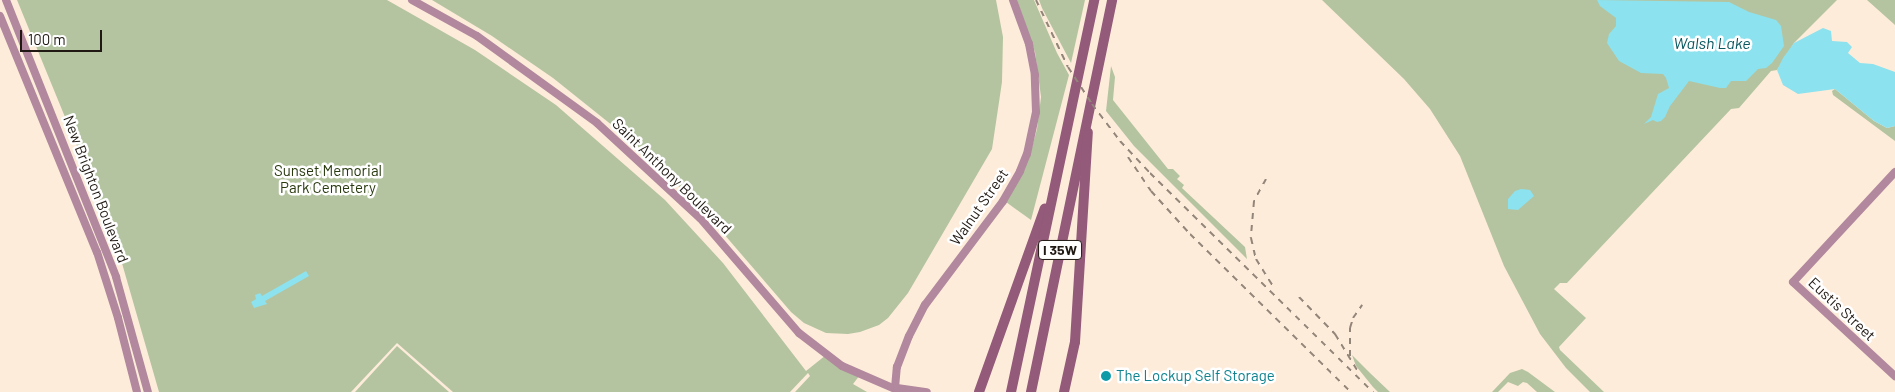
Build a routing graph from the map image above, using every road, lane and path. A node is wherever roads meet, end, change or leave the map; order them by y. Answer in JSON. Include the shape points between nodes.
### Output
{"nodes":[{"id":1,"x":6,"y":0,"type":"edge"},
{"id":2,"x":412,"y":0,"type":"edge"},
{"id":3,"x":1013,"y":0,"type":"edge"},
{"id":4,"x":1112,"y":0,"type":"edge"},
{"id":5,"x":1093,"y":5,"type":"edge"},
{"id":6,"x":0,"y":16,"type":"edge"},
{"id":7,"x":1089,"y":108,"type":"junction"},
{"id":8,"x":1060,"y":169,"type":"junction"},
{"id":9,"x":1895,"y":172,"type":"edge"},
{"id":10,"x":1895,"y":376,"type":"edge"},
{"id":11,"x":898,"y":390,"type":"edge"},
{"id":12,"x":136,"y":392,"type":"edge"},
{"id":13,"x":148,"y":392,"type":"edge"},
{"id":14,"x":927,"y":392,"type":"edge"},
{"id":15,"x":979,"y":392,"type":"edge"},
{"id":16,"x":1012,"y":392,"type":"edge"},
{"id":17,"x":1031,"y":392,"type":"edge"},
{"id":18,"x":1064,"y":392,"type":"edge"}],
"edges":[{"from":1,"to":13,"type":"street","name":"New Brighton Boulevard","via":[[116,277]]},
{"from":2,"to":11,"type":"street","name":"Saint Anthony Boulevard","via":[[477,36],[597,123],[700,218],[799,333],[842,366]]},
{"from":3,"to":11,"type":"street","name":"Walnut Street","via":[[1029,44],[1035,76],[1036,112],[1027,154],[1003,200],[925,305],[908,336],[897,367]]},
{"from":4,"to":7,"type":"highway","number":"I 35W"},
{"from":5,"to":8,"type":"highway","number":"I 35W"},
{"from":6,"to":12,"type":"street","name":"New Brighton Boulevard","via":[[97,252],[118,318]]},
{"from":7,"to":17,"type":"highway","number":"I 35W"},
{"from":7,"to":18,"type":"highway","via":[[1088,168],[1075,342]]},
{"from":8,"to":15,"type":"highway"},
{"from":8,"to":16,"type":"highway","number":"I 35W"},
{"from":9,"to":10,"type":"street","name":"Eustis Street","via":[[1793,282]]},
{"from":11,"to":14,"type":"street","name":"Saint Anthony Boulevard"}]}
